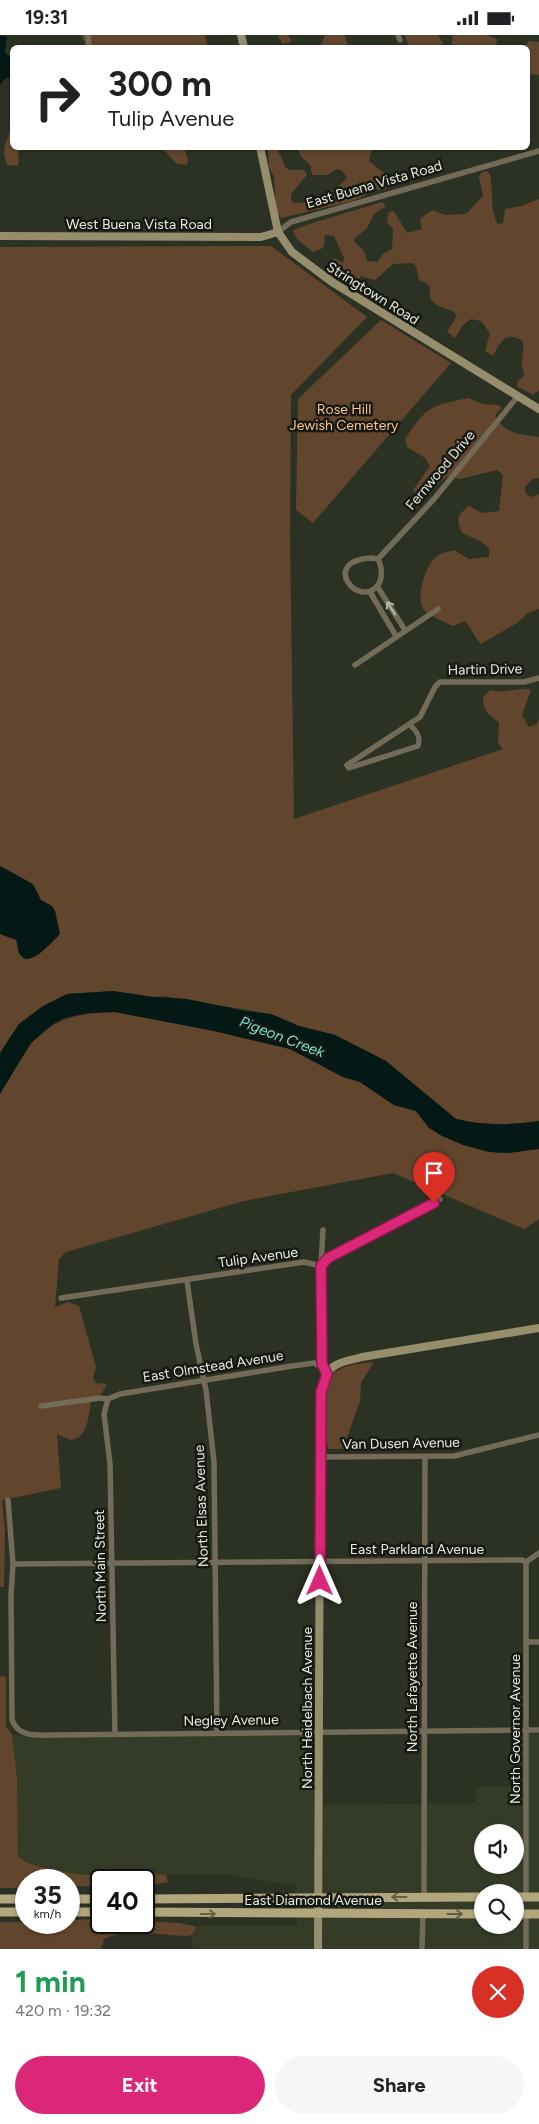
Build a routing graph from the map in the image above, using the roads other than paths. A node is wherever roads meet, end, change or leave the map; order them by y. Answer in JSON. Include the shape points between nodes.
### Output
{"nodes":[{"id":1,"x":261,"y":150,"type":"edge"},
{"id":2,"x":539,"y":151,"type":"edge"},
{"id":3,"x":278,"y":232,"type":"junction"},
{"id":4,"x":0,"y":236,"type":"edge"},
{"id":5,"x":518,"y":396,"type":"junction"},
{"id":6,"x":539,"y":409,"type":"edge"},
{"id":7,"x":378,"y":559,"type":"junction"},
{"id":8,"x":377,"y":586,"type":"junction"},
{"id":9,"x":370,"y":591,"type":"junction"},
{"id":10,"x":438,"y":609,"type":"dead end"},
{"id":11,"x":405,"y":630,"type":"junction"},
{"id":12,"x":396,"y":636,"type":"junction"},
{"id":13,"x":355,"y":665,"type":"dead end"},
{"id":14,"x":539,"y":678,"type":"edge"},
{"id":15,"x":410,"y":725,"type":"junction"},
{"id":16,"x":440,"y":1199,"type":"dead end"},
{"id":17,"x":323,"y":1230,"type":"dead end"},
{"id":18,"x":321,"y":1266,"type":"junction"},
{"id":19,"x":187,"y":1281,"type":"junction"},
{"id":20,"x":62,"y":1298,"type":"dead end"},
{"id":21,"x":539,"y":1328,"type":"edge"},
{"id":22,"x":325,"y":1371,"type":"junction"},
{"id":23,"x":203,"y":1380,"type":"junction"},
{"id":24,"x":108,"y":1399,"type":"junction"},
{"id":25,"x":41,"y":1406,"type":"dead end"},
{"id":26,"x":539,"y":1435,"type":"edge"},
{"id":27,"x":320,"y":1457,"type":"junction"},
{"id":28,"x":425,"y":1457,"type":"junction"},
{"id":29,"x":8,"y":1500,"type":"dead end"},
{"id":30,"x":539,"y":1553,"type":"edge"},
{"id":31,"x":424,"y":1562,"type":"junction"},
{"id":32,"x":526,"y":1562,"type":"junction"},
{"id":33,"x":112,"y":1563,"type":"junction"},
{"id":34,"x":216,"y":1563,"type":"junction"},
{"id":35,"x":320,"y":1563,"type":"junction"},
{"id":36,"x":13,"y":1564,"type":"junction"},
{"id":37,"x":528,"y":1642,"type":"junction"},
{"id":38,"x":539,"y":1642,"type":"edge"},
{"id":39,"x":527,"y":1730,"type":"junction"},
{"id":40,"x":539,"y":1730,"type":"edge"},
{"id":41,"x":320,"y":1731,"type":"junction"},
{"id":42,"x":425,"y":1731,"type":"junction"},
{"id":43,"x":217,"y":1732,"type":"junction"},
{"id":44,"x":115,"y":1734,"type":"junction"},
{"id":45,"x":318,"y":1897,"type":"junction"},
{"id":46,"x":424,"y":1897,"type":"junction"},
{"id":47,"x":474,"y":1897,"type":"edge"},
{"id":48,"x":526,"y":1897,"type":"joint"},
{"id":49,"x":539,"y":1897,"type":"edge"},
{"id":50,"x":0,"y":1899,"type":"edge"},
{"id":51,"x":15,"y":1899,"type":"edge"},
{"id":52,"x":155,"y":1899,"type":"edge"},
{"id":53,"x":0,"y":1911,"type":"edge"},
{"id":54,"x":15,"y":1911,"type":"edge"},
{"id":55,"x":155,"y":1912,"type":"edge"},
{"id":56,"x":318,"y":1914,"type":"junction"},
{"id":57,"x":423,"y":1914,"type":"junction"},
{"id":58,"x":474,"y":1914,"type":"edge"},
{"id":59,"x":526,"y":1914,"type":"joint"},
{"id":60,"x":539,"y":1914,"type":"edge"},
{"id":61,"x":318,"y":1949,"type":"edge"},
{"id":62,"x":422,"y":1949,"type":"edge"},
{"id":63,"x":526,"y":1949,"type":"edge"}],
"edges":[{"from":1,"to":3,"type":"street","name":"Stringtown Road"},
{"from":2,"to":3,"type":"street","name":"East Buena Vista Road","via":[[291,222]]},
{"from":3,"to":4,"type":"street","name":"West Buena Vista Road","via":[[261,237]]},
{"from":3,"to":5,"type":"street","name":"Stringtown Road","via":[[286,245],[316,272]]},
{"from":5,"to":6,"type":"street","name":"Stringtown Road"},
{"from":5,"to":7,"type":"street","name":"Fernwood Drive","via":[[443,488]]},
{"from":7,"to":8,"type":"street","via":[[381,566]]},
{"from":7,"to":9,"type":"street","via":[[358,559],[347,568],[345,575],[353,589]]},
{"from":8,"to":9,"type":"street"},
{"from":11,"to":8,"type":"street","one_way":true},
{"from":9,"to":12,"type":"street"},
{"from":10,"to":11,"type":"street"},
{"from":11,"to":12,"type":"street"},
{"from":12,"to":13,"type":"street"},
{"from":14,"to":15,"type":"street","name":"Hartin Drive","via":[[524,682],[440,682],[432,691],[425,711]]},
{"from":15,"to":15,"type":"street","name":"Hartin Drive","via":[[347,765],[349,768],[418,746],[420,741],[416,730]]},
{"from":16,"to":18,"type":"street","via":[[328,1258]]},
{"from":17,"to":18,"type":"street","name":"North Heidelbach Avenue"},
{"from":18,"to":19,"type":"street","name":"Tulip Avenue","via":[[304,1262]]},
{"from":18,"to":22,"type":"street","name":"North Heidelbach Avenue"},
{"from":19,"to":20,"type":"street","name":"Tulip Avenue"},
{"from":19,"to":23,"type":"street","name":"North Elsas Avenue"},
{"from":21,"to":22,"type":"street","via":[[362,1357]]},
{"from":22,"to":23,"type":"street","name":"East Olmstead Avenue","via":[[314,1363]]},
{"from":22,"to":27,"type":"street","name":"North Heidelbach Avenue","via":[[321,1392]]},
{"from":23,"to":24,"type":"street","name":"East Olmstead Avenue","via":[[120,1394]]},
{"from":23,"to":34,"type":"street","name":"North Elsas Avenue","via":[[214,1462]]},
{"from":24,"to":25,"type":"street","name":"East Olmstead Avenue"},
{"from":24,"to":33,"type":"street","name":"North Main Street","via":[[104,1414],[110,1465]]},
{"from":26,"to":28,"type":"street","name":"Van Dusen Avenue","via":[[467,1454]]},
{"from":27,"to":28,"type":"street","name":"Van Dusen Avenue"},
{"from":27,"to":35,"type":"street","name":"North Heidelbach Avenue"},
{"from":28,"to":31,"type":"street","name":"North Lafayette Avenue"},
{"from":29,"to":36,"type":"street"},
{"from":30,"to":32,"type":"street"},
{"from":31,"to":32,"type":"street","name":"East Parkland Avenue"},
{"from":31,"to":35,"type":"street","name":"East Parkland Avenue"},
{"from":31,"to":42,"type":"street","name":"North Lafayette Avenue"},
{"from":32,"to":37,"type":"street","name":"North Governor Avenue"},
{"from":33,"to":34,"type":"street","name":"East Parkland Avenue"},
{"from":33,"to":36,"type":"street","name":"East Parkland Avenue"},
{"from":33,"to":44,"type":"street","name":"North Main Street"},
{"from":34,"to":35,"type":"street","name":"East Parkland Avenue"},
{"from":34,"to":43,"type":"street","name":"North Elsas Avenue"},
{"from":35,"to":41,"type":"street","name":"North Heidelbach Avenue"},
{"from":36,"to":44,"type":"street","name":"Negley Avenue","via":[[12,1720],[16,1728],[30,1734]]},
{"from":37,"to":38,"type":"street"},
{"from":37,"to":39,"type":"street","name":"North Governor Avenue"},
{"from":39,"to":40,"type":"street","name":"Negley Avenue"},
{"from":39,"to":42,"type":"street","name":"Negley Avenue"},
{"from":39,"to":48,"type":"street","name":"North Governor Avenue"},
{"from":41,"to":42,"type":"street","name":"Negley Avenue"},
{"from":41,"to":43,"type":"street","name":"Negley Avenue"},
{"from":41,"to":45,"type":"street","name":"North Heidelbach Avenue"},
{"from":42,"to":46,"type":"street","name":"North Lafayette Avenue"},
{"from":43,"to":44,"type":"street","name":"Negley Avenue"},
{"from":46,"to":45,"type":"main road","name":"East Diamond Avenue","one_way":true},
{"from":45,"to":52,"type":"main road","name":"East Diamond Avenue"},
{"from":45,"to":56,"type":"street","name":"North Heidelbach Avenue"},
{"from":46,"to":47,"type":"main road","name":"East Diamond Avenue"},
{"from":48,"to":49,"type":"main road"},
{"from":50,"to":51,"type":"main road"},
{"from":53,"to":54,"type":"main road"},
{"from":55,"to":56,"type":"main road","name":"East Diamond Avenue","one_way":true},
{"from":56,"to":57,"type":"main road","name":"East Diamond Avenue"},
{"from":56,"to":61,"type":"street","name":"North Heidelbach Avenue"},
{"from":57,"to":58,"type":"main road","name":"East Diamond Avenue","one_way":true},
{"from":57,"to":62,"type":"street"},
{"from":59,"to":60,"type":"main road"},
{"from":59,"to":63,"type":"street"}]}
